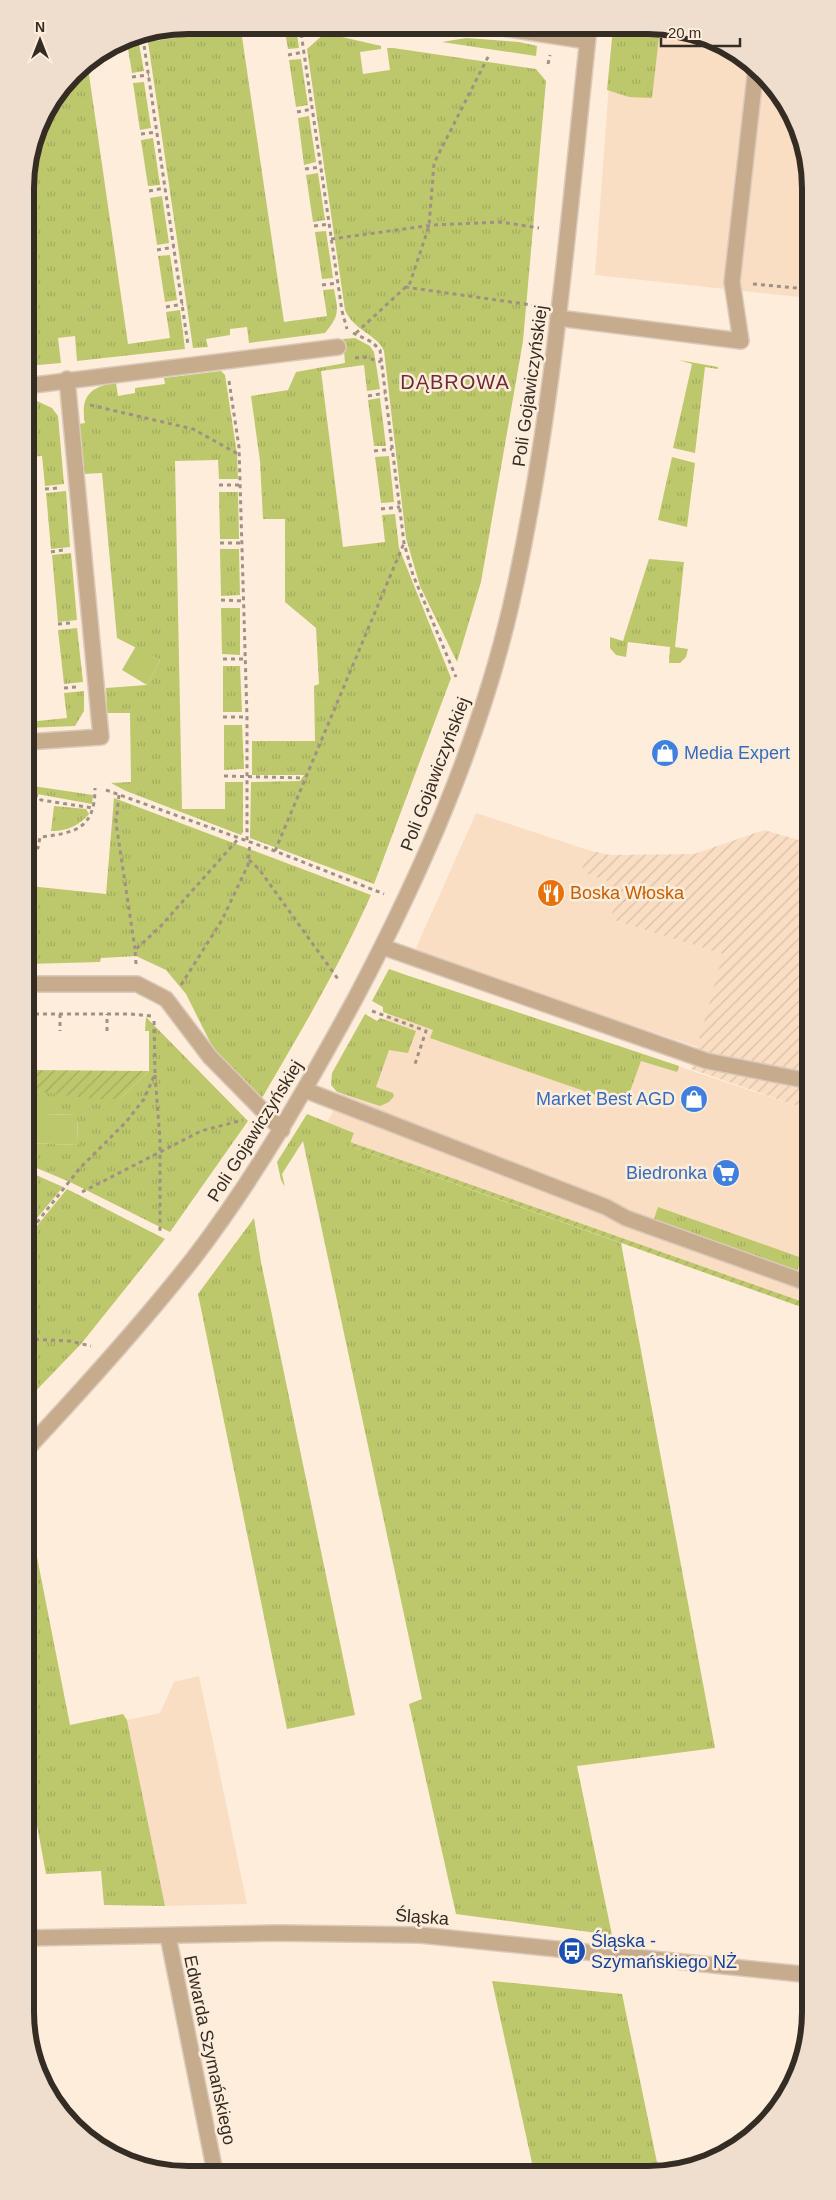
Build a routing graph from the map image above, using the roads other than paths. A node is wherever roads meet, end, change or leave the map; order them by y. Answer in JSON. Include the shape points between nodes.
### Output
{"nodes":[{"id":1,"x":588,"y":34,"type":"edge"},
{"id":2,"x":755,"y":77,"type":"edge"},
{"id":3,"x":558,"y":318,"type":"junction"},
{"id":4,"x":341,"y":353,"type":"road end"},
{"id":5,"x":67,"y":379,"type":"junction"},
{"id":6,"x":34,"y":385,"type":"edge"},
{"id":7,"x":34,"y":741,"type":"edge"},
{"id":8,"x":382,"y":947,"type":"junction"},
{"id":9,"x":34,"y":984,"type":"edge"},
{"id":10,"x":802,"y":1080,"type":"edge"},
{"id":11,"x":305,"y":1090,"type":"junction"},
{"id":12,"x":282,"y":1130,"type":"junction"},
{"id":13,"x":802,"y":1281,"type":"edge"},
{"id":14,"x":34,"y":1441,"type":"edge"},
{"id":15,"x":168,"y":1936,"type":"junction"},
{"id":16,"x":34,"y":1938,"type":"edge"},
{"id":17,"x":802,"y":1975,"type":"edge"},
{"id":18,"x":214,"y":2166,"type":"edge"}],
"edges":[{"from":1,"to":3,"type":"street","name":"Poli Gojawiczyńskiej"},
{"from":2,"to":3,"type":"street","via":[[732,282],[741,341]]},
{"from":3,"to":8,"type":"street","name":"Poli Gojawiczyńskiej","via":[[541,449],[510,608],[482,707],[439,828]]},
{"from":4,"to":5,"type":"street","via":[[235,358]]},
{"from":5,"to":6,"type":"street"},
{"from":5,"to":7,"type":"street","via":[[101,737]]},
{"from":8,"to":10,"type":"street","via":[[707,1061]]},
{"from":8,"to":11,"type":"street","name":"Poli Gojawiczyńskiej"},
{"from":9,"to":12,"type":"street","via":[[136,984],[166,999],[210,1056]]},
{"from":11,"to":12,"type":"street","name":"Poli Gojawiczyńskiej"},
{"from":11,"to":13,"type":"street","via":[[606,1207],[626,1218]]},
{"from":12,"to":14,"type":"street","name":"Poli Gojawiczyńskiej","via":[[192,1260],[94,1377]]},
{"from":15,"to":16,"type":"street","name":"Śląska"},
{"from":15,"to":17,"type":"street","name":"Śląska","via":[[420,1935]]},
{"from":15,"to":18,"type":"street","name":"Edwarda Szymańskiego"}]}
